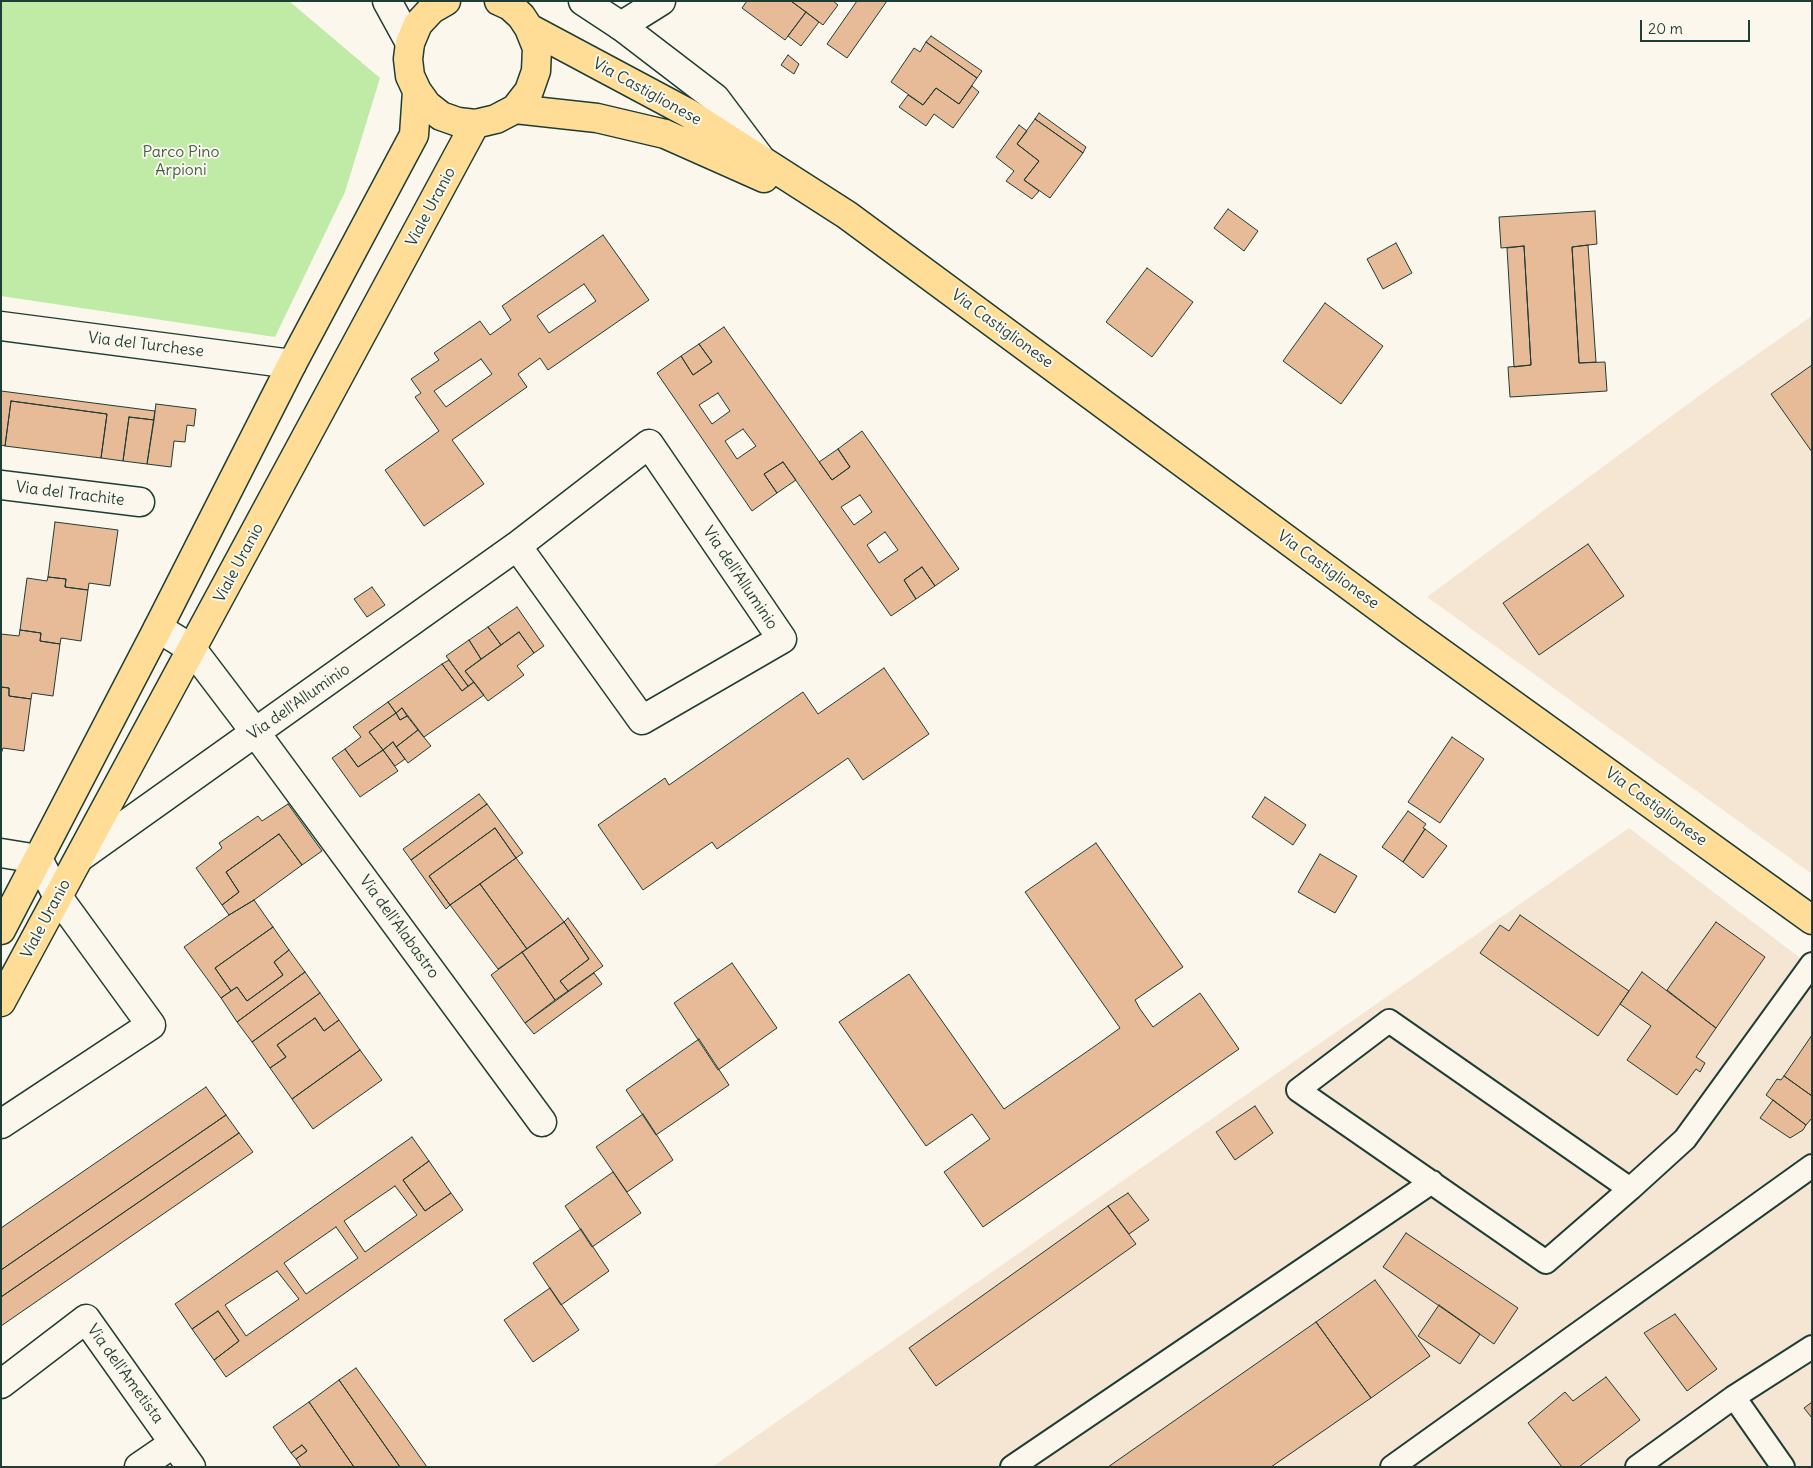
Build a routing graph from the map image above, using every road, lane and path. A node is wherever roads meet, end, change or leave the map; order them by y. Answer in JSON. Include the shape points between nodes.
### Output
{"nodes":[{"id":1,"x":387,"y":1,"type":"edge"},
{"id":2,"x":446,"y":1,"type":"edge"},
{"id":3,"x":583,"y":1,"type":"edge"},
{"id":4,"x":661,"y":1,"type":"edge"},
{"id":5,"x":504,"y":3,"type":"edge"},
{"id":6,"x":620,"y":26,"type":"junction"},
{"id":7,"x":529,"y":28,"type":"junction"},
{"id":8,"x":410,"y":43,"type":"junction"},
{"id":9,"x":417,"y":91,"type":"junction"},
{"id":10,"x":514,"y":109,"type":"junction"},
{"id":11,"x":475,"y":124,"type":"junction"},
{"id":12,"x":763,"y":161,"type":"junction"},
{"id":13,"x":847,"y":216,"type":"junction"},
{"id":14,"x":1,"y":326,"type":"edge"},
{"id":15,"x":292,"y":364,"type":"junction"},
{"id":16,"x":1,"y":485,"type":"edge"},
{"id":17,"x":140,"y":502,"type":"dead end"},
{"id":18,"x":517,"y":546,"type":"junction"},
{"id":19,"x":158,"y":628,"type":"junction"},
{"id":20,"x":192,"y":650,"type":"junction"},
{"id":21,"x":255,"y":732,"type":"junction"},
{"id":22,"x":1,"y":853,"type":"edge"},
{"id":23,"x":80,"y":857,"type":"junction"},
{"id":24,"x":38,"y":859,"type":"junction"},
{"id":25,"x":58,"y":897,"type":"junction"},
{"id":26,"x":1812,"y":920,"type":"edge"},
{"id":27,"x":1,"y":930,"type":"edge"},
{"id":28,"x":1812,"y":964,"type":"edge"},
{"id":29,"x":1,"y":1002,"type":"edge"},
{"id":30,"x":542,"y":1122,"type":"dead end"},
{"id":31,"x":1,"y":1124,"type":"edge"},
{"id":32,"x":1812,"y":1166,"type":"edge"},
{"id":33,"x":1432,"y":1182,"type":"junction"},
{"id":34,"x":1630,"y":1189,"type":"junction"},
{"id":35,"x":1812,"y":1347,"type":"edge"},
{"id":36,"x":1,"y":1384,"type":"edge"},
{"id":37,"x":1734,"y":1397,"type":"junction"},
{"id":38,"x":174,"y":1443,"type":"junction"},
{"id":39,"x":139,"y":1467,"type":"edge"},
{"id":40,"x":191,"y":1467,"type":"edge"},
{"id":41,"x":1012,"y":1467,"type":"edge"},
{"id":42,"x":1392,"y":1467,"type":"edge"},
{"id":43,"x":1637,"y":1467,"type":"edge"},
{"id":44,"x":1783,"y":1467,"type":"edge"}],
"edges":[{"from":1,"to":8,"type":"street"},
{"from":2,"to":8,"type":"main road","name":"Via Castiglionese","via":[[432,9],[418,24]]},
{"from":3,"to":6,"type":"street","name":"Via Castiglionese"},
{"from":4,"to":6,"type":"street"},
{"from":5,"to":7,"type":"main road","name":"Via Castiglionese","via":[[521,16]]},
{"from":6,"to":12,"type":"street","name":"Via Castiglionese","via":[[715,98]]},
{"from":7,"to":10,"type":"main road","name":"Via Castiglionese","via":[[537,48],[536,71],[529,91]]},
{"from":7,"to":12,"type":"main road","name":"Via Castiglionese","via":[[688,113]]},
{"from":8,"to":9,"type":"main road","name":"Via Castiglionese","via":[[410,76]]},
{"from":9,"to":11,"type":"main road","name":"Via Castiglionese","via":[[441,116]]},
{"from":9,"to":15,"type":"main road","via":[[414,135]]},
{"from":10,"to":11,"type":"main road","name":"Via Castiglionese","via":[[496,119]]},
{"from":10,"to":13,"type":"main road","name":"Via Castiglionese","via":[[597,118],[665,134]]},
{"from":11,"to":20,"type":"main road","name":"Viale Uranio"},
{"from":12,"to":13,"type":"main road","name":"Via Castiglionese"},
{"from":13,"to":26,"type":"main road","name":"Via Castiglionese","via":[[1408,629]]},
{"from":14,"to":15,"type":"street","name":"Via del Turchese"},
{"from":15,"to":19,"type":"main road"},
{"from":16,"to":17,"type":"street","name":"Via del Trachite"},
{"from":18,"to":18,"type":"street","name":"Via dell'Alluminio","via":[[642,720],[782,639],[649,444]]},
{"from":18,"to":21,"type":"street","name":"Via dell'Alluminio"},
{"from":19,"to":20,"type":"street","name":"Via dell'Alabastro"},
{"from":19,"to":24,"type":"main road"},
{"from":20,"to":21,"type":"street","name":"Via dell'Alabastro"},
{"from":20,"to":23,"type":"main road","name":"Viale Uranio"},
{"from":21,"to":23,"type":"street","name":"Via dell'Alluminio"},
{"from":21,"to":30,"type":"street","name":"Via dell'Alabastro"},
{"from":22,"to":24,"type":"street"},
{"from":23,"to":25,"type":"main road","name":"Viale Uranio"},
{"from":24,"to":25,"type":"street"},
{"from":24,"to":27,"type":"main road"},
{"from":25,"to":29,"type":"main road","name":"Viale Uranio"},
{"from":25,"to":31,"type":"street","via":[[151,1025]]},
{"from":28,"to":34,"type":"lane","via":[[1685,1139]]},
{"from":32,"to":42,"type":"lane"},
{"from":33,"to":34,"type":"lane","via":[[1546,1262]]},
{"from":33,"to":34,"type":"lane","via":[[1298,1090],[1390,1021]]},
{"from":33,"to":41,"type":"lane"},
{"from":35,"to":37,"type":"lane"},
{"from":36,"to":38,"type":"street","name":"Via dell'Ametista","via":[[86,1319]]},
{"from":37,"to":43,"type":"lane"},
{"from":37,"to":44,"type":"lane"},
{"from":38,"to":39,"type":"street"},
{"from":38,"to":40,"type":"street","name":"Via dell'Ametista"}]}
